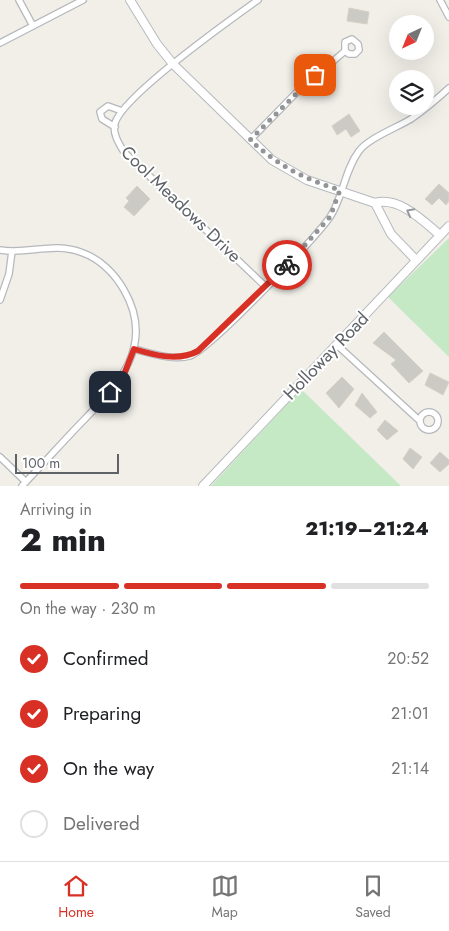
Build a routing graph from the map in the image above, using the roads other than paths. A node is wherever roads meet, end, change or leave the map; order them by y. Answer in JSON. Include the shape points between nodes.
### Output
{"nodes":[{"id":1,"x":19,"y":0,"type":"edge"},
{"id":2,"x":83,"y":0,"type":"edge"},
{"id":3,"x":130,"y":0,"type":"edge"},
{"id":4,"x":258,"y":0,"type":"edge"},
{"id":5,"x":440,"y":0,"type":"edge"},
{"id":6,"x":449,"y":17,"type":"edge"},
{"id":7,"x":33,"y":26,"type":"junction"},
{"id":8,"x":0,"y":43,"type":"edge"},
{"id":9,"x":345,"y":51,"type":"dead end"},
{"id":10,"x":173,"y":64,"type":"junction"},
{"id":11,"x":449,"y":88,"type":"edge"},
{"id":12,"x":122,"y":110,"type":"junction"},
{"id":13,"x":115,"y":127,"type":"junction"},
{"id":14,"x":250,"y":140,"type":"junction"},
{"id":15,"x":340,"y":190,"type":"junction"},
{"id":16,"x":375,"y":203,"type":"junction"},
{"id":17,"x":449,"y":226,"type":"edge"},
{"id":18,"x":440,"y":236,"type":"junction"},
{"id":19,"x":0,"y":250,"type":"edge"},
{"id":20,"x":12,"y":251,"type":"junction"},
{"id":21,"x":416,"y":260,"type":"junction"},
{"id":22,"x":266,"y":287,"type":"junction"},
{"id":23,"x":0,"y":300,"type":"edge"},
{"id":24,"x":336,"y":346,"type":"junction"},
{"id":25,"x":134,"y":349,"type":"junction"},
{"id":26,"x":420,"y":421,"type":"dead end"},
{"id":27,"x":0,"y":457,"type":"edge"},
{"id":28,"x":24,"y":484,"type":"edge"},
{"id":29,"x":203,"y":486,"type":"edge"}],
"edges":[{"from":1,"to":7,"type":"street"},
{"from":2,"to":7,"type":"street"},
{"from":3,"to":10,"type":"street"},
{"from":4,"to":10,"type":"street","name":"Cool Meadows Drive"},
{"from":5,"to":6,"type":"street"},
{"from":7,"to":8,"type":"street"},
{"from":9,"to":14,"type":"street","via":[[296,92]]},
{"from":10,"to":12,"type":"street","name":"Cool Meadows Drive"},
{"from":10,"to":14,"type":"street"},
{"from":11,"to":15,"type":"street","via":[[411,118],[360,150]]},
{"from":12,"to":13,"type":"street","name":"Cool Meadows Drive"},
{"from":12,"to":13,"type":"street","via":[[108,106],[100,112],[102,119]]},
{"from":13,"to":22,"type":"street","name":"Cool Meadows Drive","via":[[117,140],[124,152]]},
{"from":14,"to":15,"type":"street","via":[[272,160],[307,180]]},
{"from":15,"to":16,"type":"street"},
{"from":15,"to":22,"type":"street","via":[[330,217]]},
{"from":18,"to":16,"type":"street","one_way":true,"via":[[418,216],[396,204]]},
{"from":16,"to":21,"type":"street","via":[[391,234]]},
{"from":17,"to":18,"type":"street","name":"Holloway Road"},
{"from":18,"to":21,"type":"street","name":"Holloway Road"},
{"from":19,"to":20,"type":"street"},
{"from":20,"to":23,"type":"street","via":[[9,274]]},
{"from":20,"to":25,"type":"street","via":[[59,247],[82,252],[97,261],[117,279],[131,304],[135,326]]},
{"from":21,"to":24,"type":"street","name":"Holloway Road"},
{"from":22,"to":25,"type":"street","via":[[205,346],[190,356],[168,357]]},
{"from":24,"to":26,"type":"street"},
{"from":24,"to":29,"type":"street","name":"Holloway Road"},
{"from":25,"to":28,"type":"street","via":[[119,382]]},
{"from":27,"to":28,"type":"street"}]}
